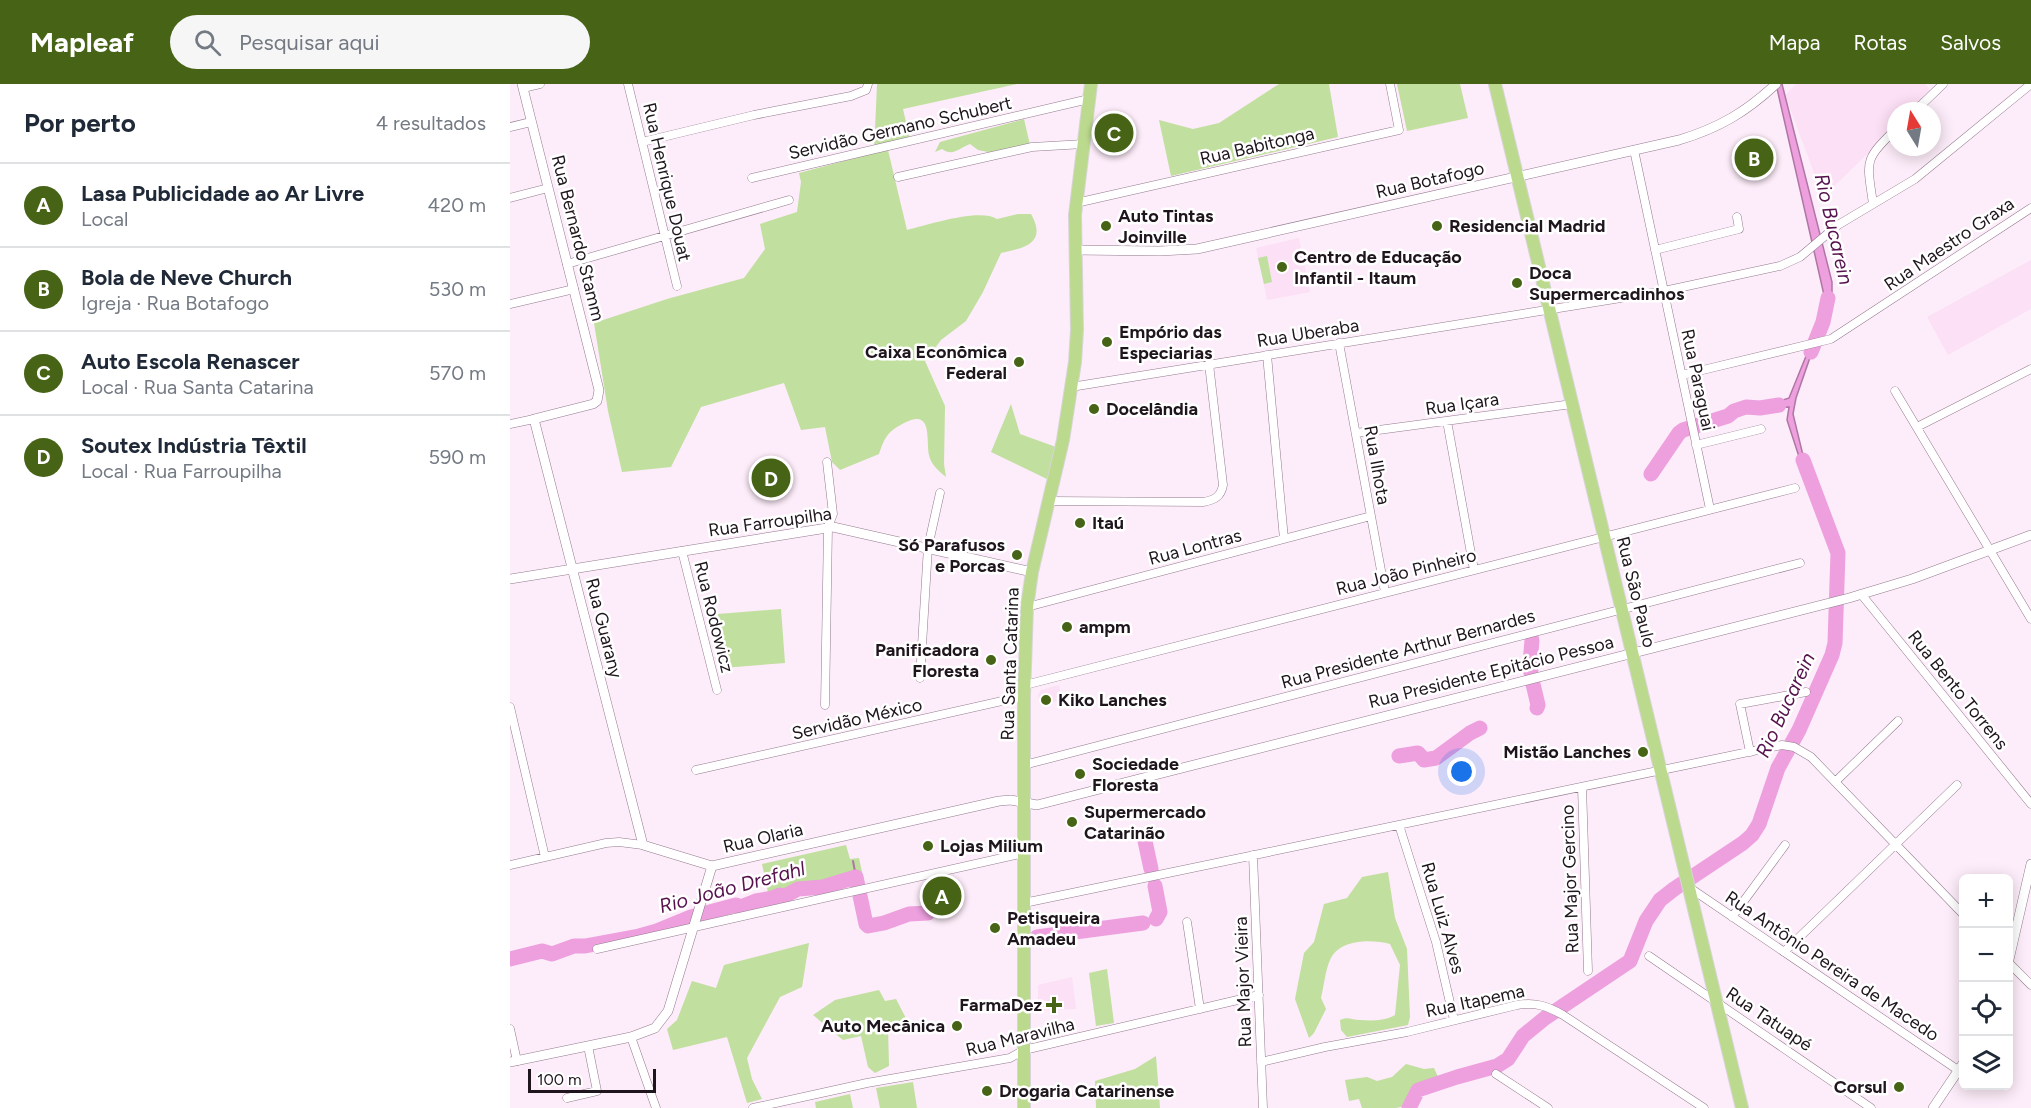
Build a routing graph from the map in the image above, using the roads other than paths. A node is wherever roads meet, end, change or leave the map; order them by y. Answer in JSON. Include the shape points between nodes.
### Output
{"nodes":[{"id":1,"x":540,"y":84,"type":"edge"},
{"id":2,"x":628,"y":84,"type":"edge"},
{"id":3,"x":1091,"y":84,"type":"edge"},
{"id":4,"x":1390,"y":84,"type":"edge"},
{"id":5,"x":1495,"y":84,"type":"edge"},
{"id":6,"x":1943,"y":84,"type":"edge"},
{"id":7,"x":2031,"y":84,"type":"edge"},
{"id":8,"x":522,"y":86,"type":"edge"},
{"id":9,"x":867,"y":87,"type":"edge"},
{"id":10,"x":1773,"y":87,"type":"edge"},
{"id":11,"x":1089,"y":99,"type":"junction"},
{"id":12,"x":1924,"y":102,"type":"edge"},
{"id":13,"x":531,"y":122,"type":"junction"},
{"id":14,"x":510,"y":127,"type":"edge"},
{"id":15,"x":1887,"y":138,"type":"edge"},
{"id":16,"x":642,"y":142,"type":"junction"},
{"id":17,"x":1084,"y":144,"type":"junction"},
{"id":18,"x":1634,"y":150,"type":"junction"},
{"id":19,"x":898,"y":177,"type":"dead end"},
{"id":20,"x":1517,"y":177,"type":"junction"},
{"id":21,"x":752,"y":178,"type":"dead end"},
{"id":22,"x":548,"y":188,"type":"junction"},
{"id":23,"x":510,"y":198,"type":"edge"},
{"id":24,"x":789,"y":200,"type":"dead end"},
{"id":25,"x":1076,"y":202,"type":"junction"},
{"id":26,"x":1873,"y":204,"type":"junction"},
{"id":27,"x":2031,"y":208,"type":"edge"},
{"id":28,"x":1737,"y":217,"type":"dead end"},
{"id":29,"x":664,"y":236,"type":"junction"},
{"id":30,"x":1075,"y":250,"type":"junction"},
{"id":31,"x":1655,"y":250,"type":"junction"},
{"id":32,"x":567,"y":264,"type":"junction"},
{"id":33,"x":676,"y":286,"type":"dead end"},
{"id":34,"x":574,"y":289,"type":"junction"},
{"id":35,"x":1664,"y":291,"type":"junction"},
{"id":36,"x":510,"y":304,"type":"edge"},
{"id":37,"x":1549,"y":309,"type":"junction"},
{"id":38,"x":1339,"y":343,"type":"junction"},
{"id":39,"x":1267,"y":355,"type":"junction"},
{"id":40,"x":1209,"y":364,"type":"junction"},
{"id":41,"x":2031,"y":369,"type":"edge"},
{"id":42,"x":1682,"y":375,"type":"junction"},
{"id":43,"x":1071,"y":387,"type":"junction"},
{"id":44,"x":1895,"y":391,"type":"dead end"},
{"id":45,"x":1572,"y":404,"type":"junction"},
{"id":46,"x":534,"y":418,"type":"junction"},
{"id":47,"x":1447,"y":421,"type":"junction"},
{"id":48,"x":510,"y":424,"type":"edge"},
{"id":49,"x":1917,"y":428,"type":"junction"},
{"id":50,"x":1761,"y":429,"type":"dead end"},
{"id":51,"x":1356,"y":434,"type":"junction"},
{"id":52,"x":1696,"y":445,"type":"junction"},
{"id":53,"x":827,"y":462,"type":"dead end"},
{"id":54,"x":1795,"y":488,"type":"dead end"},
{"id":55,"x":940,"y":493,"type":"dead end"},
{"id":56,"x":1049,"y":501,"type":"junction"},
{"id":57,"x":1710,"y":509,"type":"junction"},
{"id":58,"x":1371,"y":516,"type":"junction"},
{"id":59,"x":828,"y":527,"type":"junction"},
{"id":60,"x":2031,"y":535,"type":"edge"},
{"id":61,"x":1604,"y":536,"type":"junction"},
{"id":62,"x":1284,"y":538,"type":"junction"},
{"id":63,"x":928,"y":547,"type":"junction"},
{"id":64,"x":682,"y":550,"type":"junction"},
{"id":65,"x":1990,"y":550,"type":"junction"},
{"id":66,"x":1800,"y":563,"type":"dead end"},
{"id":67,"x":572,"y":568,"type":"junction"},
{"id":68,"x":1474,"y":570,"type":"junction"},
{"id":69,"x":1032,"y":572,"type":"junction"},
{"id":70,"x":510,"y":579,"type":"edge"},
{"id":71,"x":1385,"y":592,"type":"junction"},
{"id":72,"x":1861,"y":594,"type":"junction"},
{"id":73,"x":1027,"y":607,"type":"junction"},
{"id":74,"x":1622,"y":609,"type":"junction"},
{"id":75,"x":2031,"y":619,"type":"edge"},
{"id":76,"x":1632,"y":654,"type":"junction"},
{"id":77,"x":920,"y":678,"type":"dead end"},
{"id":78,"x":717,"y":690,"type":"dead end"},
{"id":79,"x":1024,"y":691,"type":"junction"},
{"id":80,"x":1806,"y":692,"type":"dead end"},
{"id":81,"x":825,"y":705,"type":"dead end"},
{"id":82,"x":510,"y":707,"type":"edge"},
{"id":83,"x":1898,"y":721,"type":"dead end"},
{"id":84,"x":1750,"y":752,"type":"junction"},
{"id":85,"x":1024,"y":765,"type":"junction"},
{"id":86,"x":696,"y":770,"type":"dead end"},
{"id":87,"x":1660,"y":770,"type":"junction"},
{"id":88,"x":1835,"y":782,"type":"junction"},
{"id":89,"x":1957,"y":785,"type":"dead end"},
{"id":90,"x":1582,"y":787,"type":"junction"},
{"id":91,"x":1024,"y":803,"type":"junction"},
{"id":92,"x":2031,"y":804,"type":"edge"},
{"id":93,"x":1400,"y":825,"type":"junction"},
{"id":94,"x":643,"y":845,"type":"junction"},
{"id":95,"x":1895,"y":845,"type":"junction"},
{"id":96,"x":1785,"y":846,"type":"dead end"},
{"id":97,"x":1024,"y":853,"type":"junction"},
{"id":98,"x":1253,"y":855,"type":"junction"},
{"id":99,"x":545,"y":857,"type":"junction"},
{"id":100,"x":2031,"y":864,"type":"edge"},
{"id":101,"x":510,"y":865,"type":"edge"},
{"id":102,"x":712,"y":866,"type":"junction"},
{"id":103,"x":1687,"y":882,"type":"junction"},
{"id":104,"x":1024,"y":903,"type":"junction"},
{"id":105,"x":1959,"y":910,"type":"edge"},
{"id":106,"x":1732,"y":917,"type":"junction"},
{"id":107,"x":696,"y":918,"type":"junction"},
{"id":108,"x":1187,"y":922,"type":"dead end"},
{"id":109,"x":2013,"y":945,"type":"edge"},
{"id":110,"x":597,"y":949,"type":"dead end"},
{"id":111,"x":1784,"y":952,"type":"junction"},
{"id":112,"x":1649,"y":956,"type":"dead end"},
{"id":113,"x":2013,"y":967,"type":"edge"},
{"id":114,"x":1588,"y":971,"type":"dead end"},
{"id":115,"x":2031,"y":985,"type":"edge"},
{"id":116,"x":1258,"y":995,"type":"junction"},
{"id":117,"x":1716,"y":1001,"type":"junction"},
{"id":118,"x":1200,"y":1009,"type":"junction"},
{"id":119,"x":1454,"y":1020,"type":"junction"},
{"id":120,"x":510,"y":1029,"type":"edge"},
{"id":121,"x":632,"y":1037,"type":"junction"},
{"id":122,"x":588,"y":1046,"type":"junction"},
{"id":123,"x":1024,"y":1050,"type":"junction"},
{"id":124,"x":513,"y":1061,"type":"edge"},
{"id":125,"x":1261,"y":1062,"type":"junction"},
{"id":126,"x":1959,"y":1065,"type":"edge"},
{"id":127,"x":1959,"y":1069,"type":"edge"},
{"id":128,"x":1496,"y":1074,"type":"dead end"},
{"id":129,"x":567,"y":1098,"type":"dead end"},
{"id":130,"x":656,"y":1108,"type":"edge"},
{"id":131,"x":753,"y":1108,"type":"edge"},
{"id":132,"x":1024,"y":1108,"type":"edge"},
{"id":133,"x":1263,"y":1108,"type":"edge"},
{"id":134,"x":1548,"y":1108,"type":"edge"},
{"id":135,"x":1704,"y":1108,"type":"edge"},
{"id":136,"x":1742,"y":1108,"type":"edge"},
{"id":137,"x":1871,"y":1108,"type":"edge"},
{"id":138,"x":1933,"y":1108,"type":"edge"}],
"edges":[{"from":1,"to":8,"type":"street"},
{"from":2,"to":16,"type":"street","name":"Rua Henrique Douat"},
{"from":3,"to":11,"type":"main road","name":"Rua Santa Catarina"},
{"from":4,"to":25,"type":"street","name":"Rua Babitonga","via":[[1399,129]]},
{"from":5,"to":20,"type":"main road","name":"Rua São Paulo"},
{"from":6,"to":12,"type":"street"},
{"from":7,"to":26,"type":"street","name":"Rua Uberaba","via":[[1915,180]]},
{"from":8,"to":13,"type":"street","name":"Rua Bernardo Stamm"},
{"from":9,"to":16,"type":"street","via":[[851,96]]},
{"from":10,"to":18,"type":"street","name":"Rua Botafogo","via":[[1747,109],[1706,132]]},
{"from":11,"to":17,"type":"main road","name":"Rua Santa Catarina"},
{"from":11,"to":21,"type":"street","name":"Servidão Germano Schubert"},
{"from":13,"to":14,"type":"street"},
{"from":13,"to":22,"type":"street","name":"Rua Bernardo Stamm"},
{"from":15,"to":26,"type":"street","via":[[1869,160]]},
{"from":16,"to":29,"type":"street","name":"Rua Henrique Douat"},
{"from":17,"to":19,"type":"street","via":[[1032,147]]},
{"from":17,"to":25,"type":"main road","name":"Rua Santa Catarina"},
{"from":18,"to":20,"type":"street","name":"Rua Botafogo"},
{"from":18,"to":31,"type":"street","name":"Rua Paraguai"},
{"from":20,"to":30,"type":"street","name":"Rua Botafogo","via":[[1197,249]]},
{"from":20,"to":37,"type":"main road","name":"Rua São Paulo"},
{"from":22,"to":23,"type":"street"},
{"from":22,"to":32,"type":"street","name":"Rua Bernardo Stamm"},
{"from":24,"to":29,"type":"street"},
{"from":25,"to":30,"type":"main road","name":"Rua Santa Catarina"},
{"from":26,"to":35,"type":"street","name":"Rua Uberaba","via":[[1794,261]]},
{"from":27,"to":42,"type":"street","name":"Rua Maestro Graxa","via":[[1823,343]]},
{"from":28,"to":31,"type":"street","via":[[1739,229]]},
{"from":29,"to":32,"type":"street"},
{"from":29,"to":33,"type":"street","name":"Rua Henrique Douat"},
{"from":30,"to":43,"type":"main road","name":"Rua Santa Catarina","via":[[1077,342]]},
{"from":31,"to":35,"type":"street","name":"Rua Paraguai"},
{"from":32,"to":34,"type":"street","name":"Rua Bernardo Stamm"},
{"from":34,"to":36,"type":"street"},
{"from":34,"to":46,"type":"street","name":"Rua Bernardo Stamm","via":[[599,390],[597,401]]},
{"from":35,"to":37,"type":"street","name":"Rua Uberaba"},
{"from":35,"to":42,"type":"street","name":"Rua Paraguai"},
{"from":37,"to":38,"type":"street","name":"Rua Uberaba"},
{"from":37,"to":45,"type":"main road","name":"Rua São Paulo"},
{"from":38,"to":39,"type":"street","name":"Rua Uberaba"},
{"from":38,"to":51,"type":"street","name":"Rua Ilhota"},
{"from":39,"to":40,"type":"street","name":"Rua Uberaba"},
{"from":39,"to":62,"type":"street"},
{"from":40,"to":43,"type":"street","name":"Rua Uberaba"},
{"from":40,"to":56,"type":"street","via":[[1223,485],[1216,499]]},
{"from":41,"to":49,"type":"street"},
{"from":42,"to":52,"type":"street","name":"Rua Paraguai"},
{"from":43,"to":56,"type":"main road","name":"Rua Santa Catarina"},
{"from":44,"to":49,"type":"street"},
{"from":45,"to":47,"type":"street","name":"Rua Içara"},
{"from":45,"to":61,"type":"main road","name":"Rua São Paulo"},
{"from":46,"to":48,"type":"street"},
{"from":46,"to":67,"type":"street","name":"Rua Guarany"},
{"from":47,"to":51,"type":"street","name":"Rua Içara"},
{"from":47,"to":68,"type":"street"},
{"from":49,"to":65,"type":"street"},
{"from":50,"to":52,"type":"street"},
{"from":51,"to":58,"type":"street","name":"Rua Ilhota"},
{"from":52,"to":57,"type":"street","name":"Rua Paraguai"},
{"from":53,"to":59,"type":"street","via":[[833,514]]},
{"from":54,"to":57,"type":"street","name":"Rua João Pinheiro"},
{"from":55,"to":63,"type":"street"},
{"from":56,"to":69,"type":"main road","name":"Rua Santa Catarina"},
{"from":57,"to":61,"type":"street","name":"Rua João Pinheiro"},
{"from":58,"to":62,"type":"street","name":"Rua Lontras"},
{"from":58,"to":71,"type":"street","name":"Rua Ilhota"},
{"from":59,"to":63,"type":"street","name":"Rua Farroupilha"},
{"from":59,"to":64,"type":"street","name":"Rua Farroupilha"},
{"from":59,"to":81,"type":"street"},
{"from":60,"to":65,"type":"street","name":"Rua Presidente Epitácio Pessoa"},
{"from":61,"to":68,"type":"street","name":"Rua João Pinheiro"},
{"from":61,"to":74,"type":"main road","name":"Rua São Paulo"},
{"from":62,"to":73,"type":"street","name":"Rua Lontras"},
{"from":63,"to":69,"type":"street","name":"Rua Farroupilha"},
{"from":63,"to":77,"type":"street"},
{"from":64,"to":67,"type":"street","name":"Rua Farroupilha"},
{"from":64,"to":78,"type":"street","name":"Rua Rodowicz"},
{"from":65,"to":72,"type":"street","name":"Rua Presidente Epitácio Pessoa"},
{"from":65,"to":75,"type":"street"},
{"from":66,"to":74,"type":"street","name":"Rua Presidente Arthur Bernardes"},
{"from":67,"to":70,"type":"street","name":"Rua Farroupilha"},
{"from":67,"to":94,"type":"street","name":"Rua Guarany"},
{"from":68,"to":71,"type":"street","name":"Rua João Pinheiro"},
{"from":69,"to":73,"type":"main road","name":"Rua Santa Catarina"},
{"from":71,"to":79,"type":"street","name":"Rua João Pinheiro"},
{"from":72,"to":76,"type":"street","name":"Rua Presidente Epitácio Pessoa"},
{"from":72,"to":92,"type":"street","name":"Rua Bento Torrens"},
{"from":73,"to":79,"type":"main road","name":"Rua Santa Catarina"},
{"from":74,"to":76,"type":"main road","name":"Rua São Paulo"},
{"from":74,"to":85,"type":"street","name":"Rua Presidente Arthur Bernardes"},
{"from":76,"to":87,"type":"main road","name":"Rua São Paulo"},
{"from":76,"to":91,"type":"street","name":"Rua Presidente Epitácio Pessoa","via":[[1037,804]]},
{"from":79,"to":85,"type":"main road","name":"Rua Santa Catarina"},
{"from":79,"to":86,"type":"street","name":"Servidão México"},
{"from":80,"to":84,"type":"street","via":[[1740,704]]},
{"from":82,"to":99,"type":"street"},
{"from":83,"to":88,"type":"street"},
{"from":84,"to":87,"type":"street"},
{"from":84,"to":88,"type":"street","via":[[1791,746],[1811,758]]},
{"from":85,"to":91,"type":"main road","name":"Rua Santa Catarina"},
{"from":87,"to":90,"type":"street"},
{"from":87,"to":103,"type":"main road","name":"Rua São Paulo"},
{"from":88,"to":95,"type":"street"},
{"from":89,"to":95,"type":"street"},
{"from":90,"to":93,"type":"street"},
{"from":90,"to":114,"type":"street","name":"Rua Major Gercino"},
{"from":91,"to":97,"type":"main road","name":"Rua Santa Catarina"},
{"from":91,"to":102,"type":"street","name":"Rua Olaria","via":[[999,801]]},
{"from":93,"to":98,"type":"street"},
{"from":93,"to":119,"type":"street","name":"Rua Luiz Alves","via":[[1436,942]]},
{"from":94,"to":99,"type":"street","name":"Rua Olaria","via":[[606,843]]},
{"from":94,"to":102,"type":"street","name":"Rua Olaria"},
{"from":95,"to":105,"type":"street"},
{"from":95,"to":111,"type":"street"},
{"from":96,"to":106,"type":"street"},
{"from":97,"to":104,"type":"main road","name":"Rua Santa Catarina"},
{"from":97,"to":107,"type":"street","via":[[858,890]]},
{"from":98,"to":104,"type":"street"},
{"from":98,"to":116,"type":"street","name":"Rua Major Vieira"},
{"from":99,"to":101,"type":"street","name":"Rua Olaria"},
{"from":100,"to":109,"type":"street"},
{"from":102,"to":107,"type":"street"},
{"from":103,"to":106,"type":"street","name":"Rua Antônio Pereira de Macedo"},
{"from":103,"to":117,"type":"main road","name":"Rua São Paulo"},
{"from":104,"to":123,"type":"main road","name":"Rua Santa Catarina"},
{"from":106,"to":111,"type":"street","name":"Rua Antônio Pereira de Macedo"},
{"from":107,"to":110,"type":"street"},
{"from":107,"to":121,"type":"street","via":[[668,1011],[655,1028]]},
{"from":108,"to":118,"type":"street"},
{"from":111,"to":126,"type":"street","name":"Rua Antônio Pereira de Macedo"},
{"from":112,"to":117,"type":"street","name":"Rua Tatuapé"},
{"from":113,"to":115,"type":"street"},
{"from":116,"to":118,"type":"street","name":"Rua Maravilha"},
{"from":116,"to":125,"type":"street","name":"Rua Major Vieira"},
{"from":117,"to":136,"type":"main road","name":"Rua São Paulo"},
{"from":117,"to":137,"type":"street","name":"Rua Tatuapé"},
{"from":118,"to":123,"type":"street","name":"Rua Maravilha"},
{"from":119,"to":125,"type":"street","name":"Rua Itapema"},
{"from":119,"to":135,"type":"street","name":"Rua Itapema","via":[[1525,1004],[1549,1007]]},
{"from":120,"to":124,"type":"street"},
{"from":121,"to":122,"type":"street"},
{"from":121,"to":130,"type":"street"},
{"from":122,"to":124,"type":"street"},
{"from":122,"to":129,"type":"street","via":[[597,1091]]},
{"from":123,"to":131,"type":"street","name":"Rua Maravilha","via":[[1010,1058]]},
{"from":123,"to":132,"type":"main road","name":"Rua Santa Catarina"},
{"from":125,"to":133,"type":"street","name":"Rua Major Vieira"},
{"from":127,"to":138,"type":"street"},
{"from":128,"to":134,"type":"street"}]}
